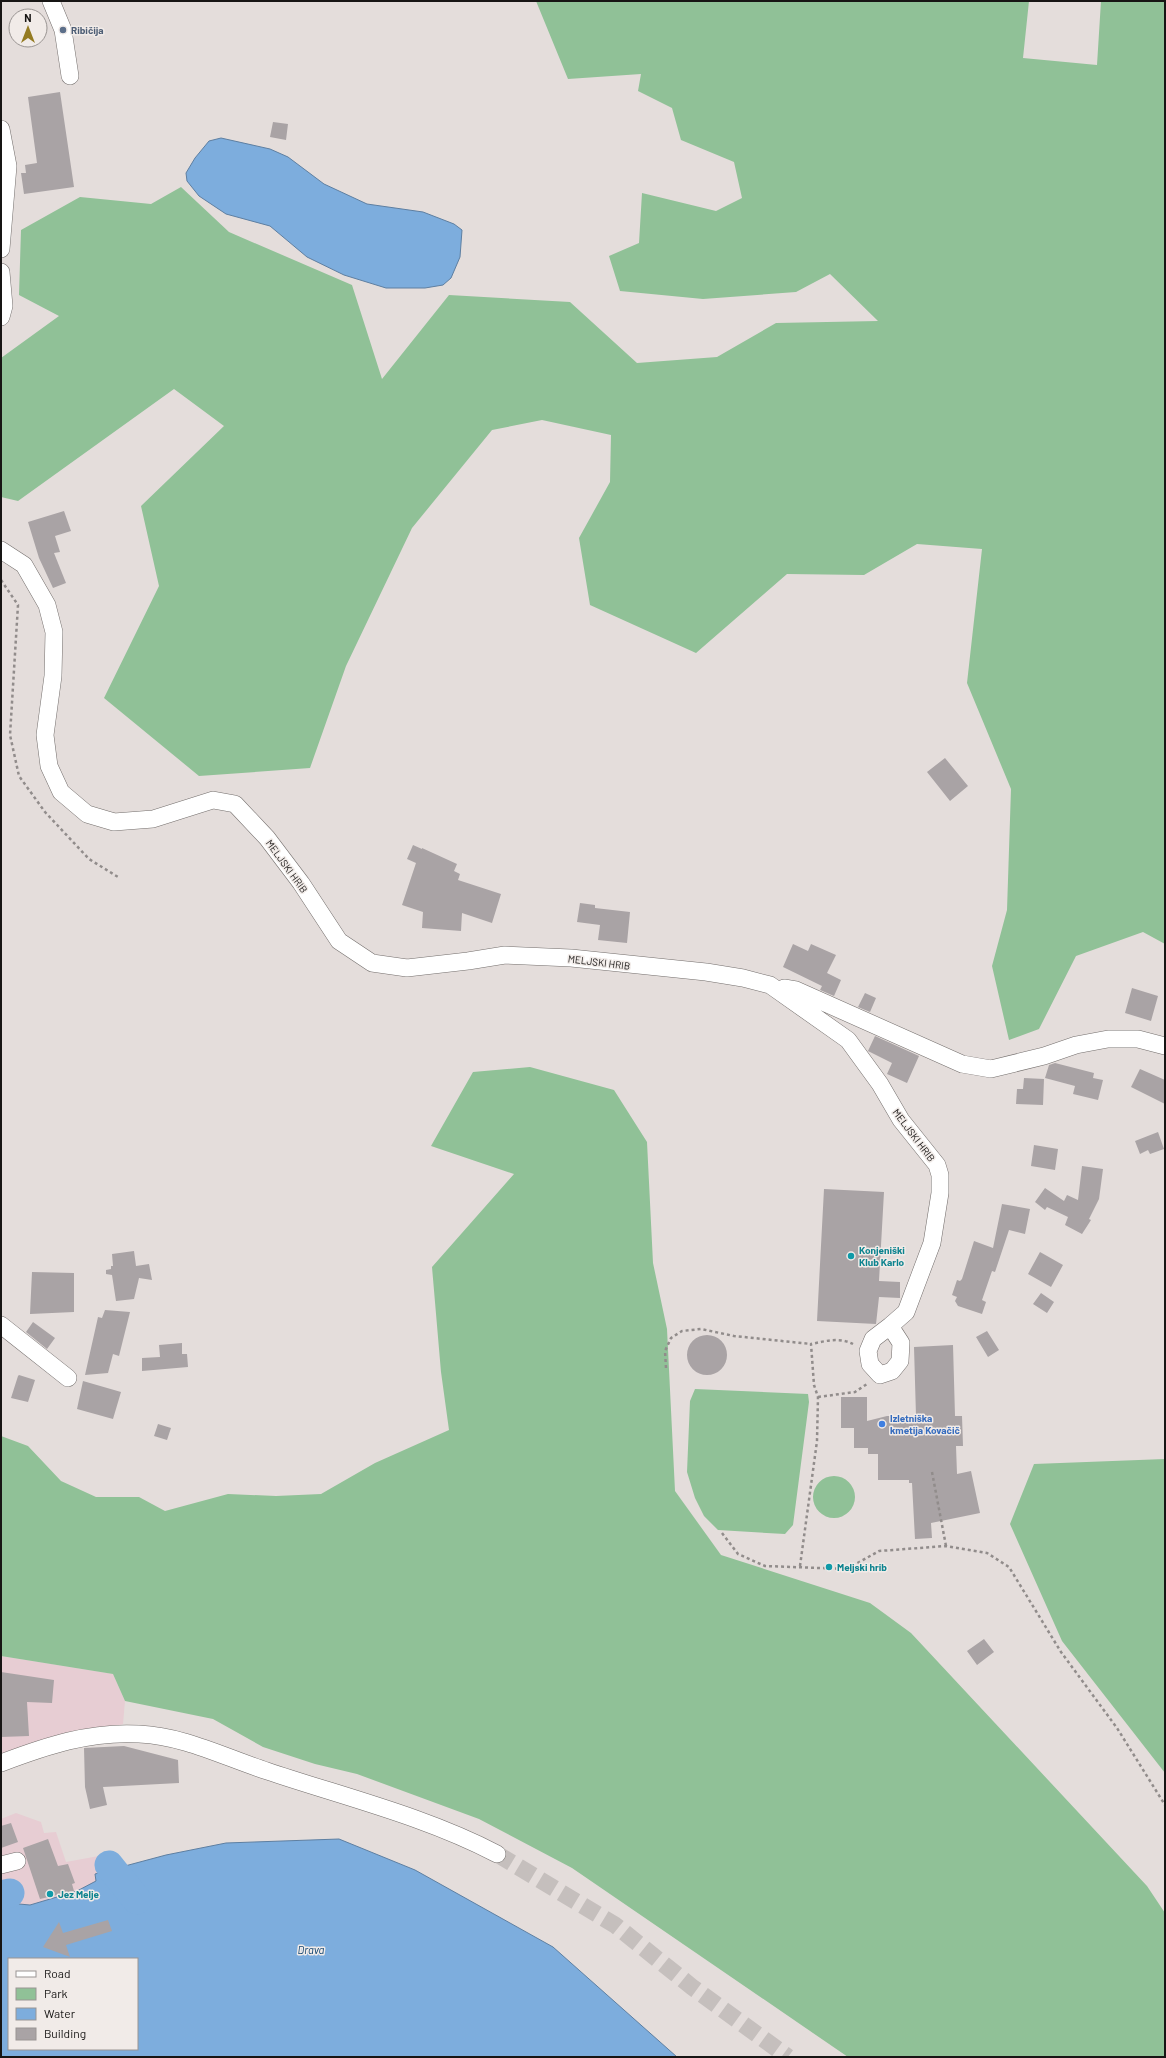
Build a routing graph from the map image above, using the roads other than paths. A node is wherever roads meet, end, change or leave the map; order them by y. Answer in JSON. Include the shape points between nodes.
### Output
{"nodes":[{"id":1,"x":51,"y":1,"type":"edge"},
{"id":2,"x":70,"y":76,"type":"dead end"},
{"id":3,"x":1,"y":129,"type":"edge"},
{"id":4,"x":1,"y":249,"type":"edge"},
{"id":5,"x":1,"y":272,"type":"edge"},
{"id":6,"x":1,"y":317,"type":"edge"},
{"id":7,"x":1,"y":550,"type":"edge"},
{"id":8,"x":770,"y":985,"type":"junction"},
{"id":9,"x":1165,"y":1046,"type":"edge"},
{"id":10,"x":1,"y":1325,"type":"edge"},
{"id":11,"x":890,"y":1326,"type":"junction"},
{"id":12,"x":68,"y":1378,"type":"dead end"},
{"id":13,"x":1,"y":1763,"type":"edge"},
{"id":14,"x":497,"y":1854,"type":"tunnel mouth"}],
"edges":[{"from":1,"to":2,"type":"street","via":[[63,30]]},
{"from":3,"to":4,"type":"street","via":[[8,166]]},
{"from":5,"to":6,"type":"street","via":[[4,306]]},
{"from":7,"to":8,"type":"street","name":"MELJSKI HRIB","via":[[24,565],[47,605],[54,632],[53,676],[45,735],[49,766],[61,792],[87,814],[114,822],[153,819],[213,800],[235,804],[267,838],[301,883],[339,941],[372,963],[407,968],[505,955],[571,958],[706,972]]},
{"from":8,"to":9,"type":"street","name":"MELJSKI HRIB","via":[[796,990],[962,1064],[991,1069],[1076,1045],[1108,1039],[1138,1039]]},
{"from":8,"to":11,"type":"street","name":"MELJSKI HRIB","via":[[848,1040],[880,1084],[901,1120],[937,1165],[940,1193],[932,1242],[906,1312]]},
{"from":10,"to":12,"type":"street"},
{"from":11,"to":11,"type":"street","name":"MELJSKI HRIB","via":[[901,1343],[900,1361],[892,1371],[880,1374],[870,1364],[868,1351],[873,1339]]},
{"from":13,"to":14,"type":"street","via":[[50,1745],[80,1738],[111,1734],[166,1737],[428,1823]]}]}
